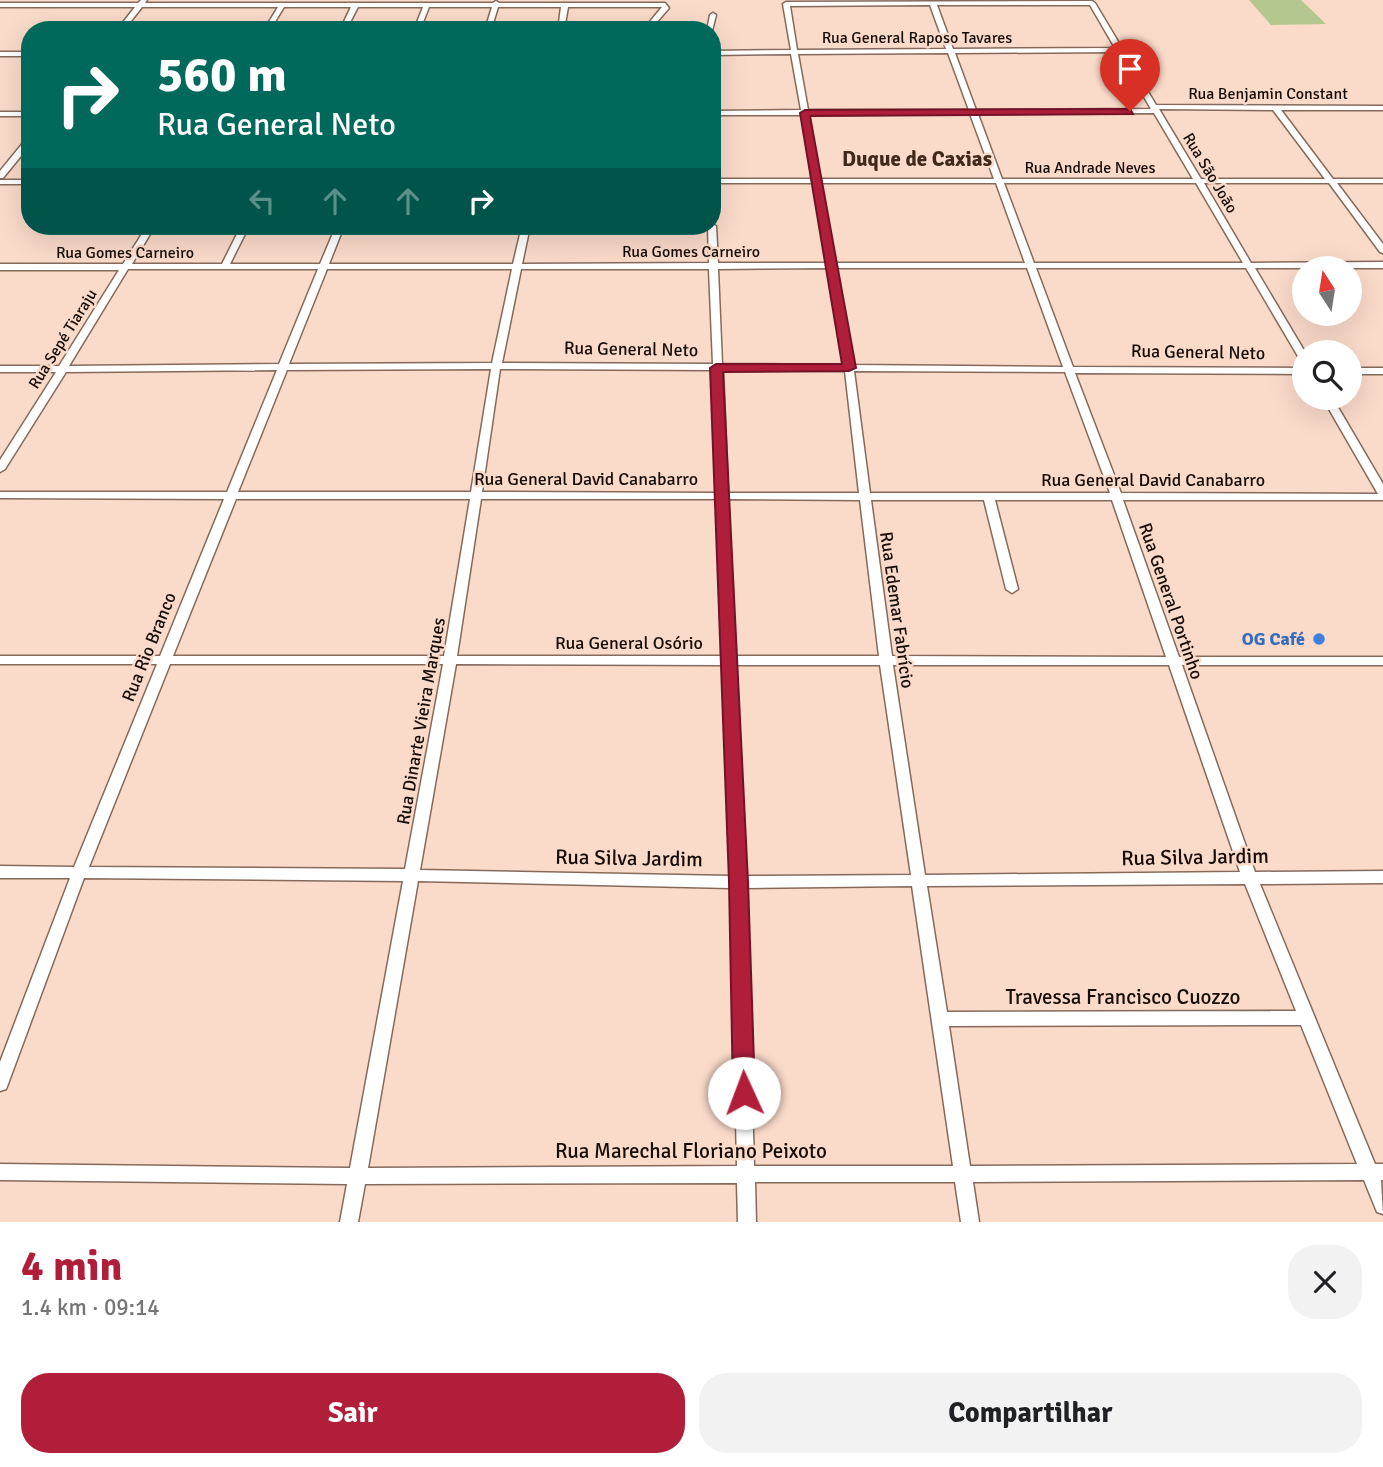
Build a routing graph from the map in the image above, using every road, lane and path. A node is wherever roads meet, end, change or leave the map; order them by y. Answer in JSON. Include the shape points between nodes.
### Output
{"nodes":[{"id":1,"x":142,"y":2,"type":"edge"},
{"id":2,"x":496,"y":3,"type":"junction"},
{"id":3,"x":283,"y":4,"type":"junction"},
{"id":4,"x":356,"y":4,"type":"junction"},
{"id":5,"x":427,"y":4,"type":"junction"},
{"id":6,"x":565,"y":4,"type":"junction"},
{"id":7,"x":933,"y":4,"type":"junction"},
{"id":8,"x":0,"y":5,"type":"edge"},
{"id":9,"x":713,"y":15,"type":"dead end"},
{"id":10,"x":127,"y":21,"type":"edge"},
{"id":11,"x":273,"y":21,"type":"edge"},
{"id":12,"x":348,"y":21,"type":"edge"},
{"id":13,"x":420,"y":21,"type":"edge"},
{"id":14,"x":491,"y":21,"type":"edge"},
{"id":15,"x":562,"y":21,"type":"edge"},
{"id":16,"x":654,"y":21,"type":"edge"},
{"id":17,"x":712,"y":21,"type":"edge"},
{"id":18,"x":1121,"y":50,"type":"junction"},
{"id":19,"x":721,"y":52,"type":"edge"},
{"id":20,"x":793,"y":52,"type":"junction"},
{"id":21,"x":952,"y":52,"type":"junction"},
{"id":22,"x":0,"y":54,"type":"edge"},
{"id":23,"x":21,"y":54,"type":"edge"},
{"id":24,"x":1275,"y":107,"type":"junction"},
{"id":25,"x":1383,"y":108,"type":"edge"},
{"id":26,"x":1154,"y":109,"type":"junction"},
{"id":27,"x":805,"y":113,"type":"junction"},
{"id":28,"x":976,"y":113,"type":"junction"},
{"id":29,"x":0,"y":114,"type":"edge"},
{"id":30,"x":21,"y":114,"type":"edge"},
{"id":31,"x":721,"y":114,"type":"edge"},
{"id":32,"x":21,"y":152,"type":"edge"},
{"id":33,"x":0,"y":176,"type":"edge"},
{"id":34,"x":721,"y":181,"type":"edge"},
{"id":35,"x":816,"y":181,"type":"junction"},
{"id":36,"x":1001,"y":181,"type":"junction"},
{"id":37,"x":1383,"y":181,"type":"edge"},
{"id":38,"x":0,"y":182,"type":"edge"},
{"id":39,"x":21,"y":182,"type":"edge"},
{"id":40,"x":1197,"y":182,"type":"junction"},
{"id":41,"x":1330,"y":182,"type":"junction"},
{"id":42,"x":145,"y":235,"type":"edge"},
{"id":43,"x":240,"y":235,"type":"edge"},
{"id":44,"x":336,"y":235,"type":"edge"},
{"id":45,"x":524,"y":235,"type":"edge"},
{"id":46,"x":712,"y":235,"type":"edge"},
{"id":47,"x":1383,"y":250,"type":"edge"},
{"id":48,"x":834,"y":265,"type":"junction"},
{"id":49,"x":1247,"y":265,"type":"junction"},
{"id":50,"x":1383,"y":265,"type":"edge"},
{"id":51,"x":517,"y":266,"type":"junction"},
{"id":52,"x":712,"y":266,"type":"junction"},
{"id":53,"x":1033,"y":266,"type":"junction"},
{"id":54,"x":0,"y":267,"type":"edge"},
{"id":55,"x":127,"y":267,"type":"junction"},
{"id":56,"x":322,"y":267,"type":"junction"},
{"id":57,"x":224,"y":268,"type":"junction"},
{"id":58,"x":1293,"y":340,"type":"edge"},
{"id":59,"x":496,"y":366,"type":"junction"},
{"id":60,"x":283,"y":368,"type":"junction"},
{"id":61,"x":716,"y":368,"type":"junction"},
{"id":62,"x":849,"y":368,"type":"junction"},
{"id":63,"x":1070,"y":368,"type":"junction"},
{"id":64,"x":0,"y":369,"type":"edge"},
{"id":65,"x":63,"y":369,"type":"junction"},
{"id":66,"x":1292,"y":371,"type":"edge"},
{"id":67,"x":1362,"y":371,"type":"edge"},
{"id":68,"x":1383,"y":371,"type":"edge"},
{"id":69,"x":1334,"y":410,"type":"edge"},
{"id":70,"x":0,"y":468,"type":"edge"},
{"id":71,"x":0,"y":495,"type":"edge"},
{"id":72,"x":1383,"y":495,"type":"edge"},
{"id":73,"x":228,"y":496,"type":"junction"},
{"id":74,"x":722,"y":496,"type":"junction"},
{"id":75,"x":476,"y":497,"type":"junction"},
{"id":76,"x":863,"y":498,"type":"junction"},
{"id":77,"x":989,"y":498,"type":"junction"},
{"id":78,"x":1117,"y":498,"type":"junction"},
{"id":79,"x":1012,"y":589,"type":"dead end"},
{"id":80,"x":0,"y":660,"type":"edge"},
{"id":81,"x":165,"y":660,"type":"junction"},
{"id":82,"x":450,"y":661,"type":"junction"},
{"id":83,"x":728,"y":661,"type":"junction"},
{"id":84,"x":1383,"y":661,"type":"edge"},
{"id":85,"x":886,"y":662,"type":"junction"},
{"id":86,"x":1173,"y":663,"type":"junction"},
{"id":87,"x":0,"y":872,"type":"edge"},
{"id":88,"x":79,"y":873,"type":"junction"},
{"id":89,"x":410,"y":874,"type":"junction"},
{"id":90,"x":1249,"y":876,"type":"junction"},
{"id":91,"x":1383,"y":877,"type":"edge"},
{"id":92,"x":738,"y":882,"type":"junction"},
{"id":93,"x":921,"y":882,"type":"junction"},
{"id":94,"x":1305,"y":1018,"type":"junction"},
{"id":95,"x":941,"y":1019,"type":"junction"},
{"id":96,"x":0,"y":1084,"type":"edge"},
{"id":97,"x":0,"y":1172,"type":"edge"},
{"id":98,"x":1376,"y":1172,"type":"edge"},
{"id":99,"x":746,"y":1173,"type":"junction"},
{"id":100,"x":963,"y":1175,"type":"junction"},
{"id":101,"x":357,"y":1177,"type":"junction"},
{"id":102,"x":1383,"y":1206,"type":"edge"},
{"id":103,"x":349,"y":1222,"type":"edge"},
{"id":104,"x":747,"y":1222,"type":"edge"},
{"id":105,"x":970,"y":1222,"type":"edge"}],
"edges":[{"from":1,"to":3,"type":"street"},
{"from":1,"to":8,"type":"street"},
{"from":1,"to":10,"type":"street"},
{"from":2,"to":5,"type":"street"},
{"from":2,"to":6,"type":"street"},
{"from":2,"to":14,"type":"street"},
{"from":3,"to":4,"type":"street"},
{"from":3,"to":11,"type":"street"},
{"from":4,"to":5,"type":"street"},
{"from":4,"to":12,"type":"street"},
{"from":5,"to":13,"type":"street"},
{"from":6,"to":15,"type":"street"},
{"from":6,"to":16,"type":"street","via":[[661,4],[666,8]]},
{"from":7,"to":18,"type":"street","name":"Rua São João","via":[[1092,3]]},
{"from":7,"to":20,"type":"street","name":"Rua Edemar Fabrício","via":[[786,4]]},
{"from":7,"to":21,"type":"street","name":"Rua General Portinho"},
{"from":9,"to":17,"type":"street"},
{"from":18,"to":21,"type":"street","name":"Rua General Raposo Tavares"},
{"from":18,"to":26,"type":"street","name":"Rua São João"},
{"from":19,"to":20,"type":"street","name":"Rua General Raposo Tavares"},
{"from":20,"to":21,"type":"street","name":"Rua General Raposo Tavares"},
{"from":20,"to":27,"type":"street","name":"Rua Edemar Fabrício"},
{"from":21,"to":28,"type":"street","name":"Rua General Portinho"},
{"from":22,"to":23,"type":"street"},
{"from":24,"to":25,"type":"street","name":"Rua Benjamin Constant"},
{"from":24,"to":26,"type":"street","name":"Rua Benjamin Constant"},
{"from":24,"to":41,"type":"street"},
{"from":26,"to":28,"type":"street","name":"Rua Benjamin Constant"},
{"from":26,"to":40,"type":"street","name":"Rua São João"},
{"from":27,"to":28,"type":"street","name":"Rua Benjamin Constant"},
{"from":27,"to":31,"type":"street","name":"Rua Benjamin Constant"},
{"from":27,"to":35,"type":"street","name":"Rua Edemar Fabrício"},
{"from":28,"to":36,"type":"street","name":"Rua General Portinho"},
{"from":29,"to":30,"type":"street"},
{"from":32,"to":33,"type":"street"},
{"from":34,"to":35,"type":"street","name":"Rua Andrade Neves"},
{"from":35,"to":36,"type":"street","name":"Rua Andrade Neves"},
{"from":35,"to":48,"type":"street","name":"Rua Edemar Fabrício"},
{"from":36,"to":40,"type":"street","name":"Rua Andrade Neves"},
{"from":36,"to":53,"type":"street","name":"Rua General Portinho"},
{"from":37,"to":41,"type":"street","name":"Rua Andrade Neves"},
{"from":38,"to":39,"type":"street"},
{"from":40,"to":41,"type":"street","name":"Rua Andrade Neves"},
{"from":40,"to":49,"type":"street","name":"Rua São João"},
{"from":41,"to":47,"type":"street"},
{"from":42,"to":55,"type":"street","name":"Rua Sepé Tiaraju"},
{"from":43,"to":57,"type":"street"},
{"from":44,"to":56,"type":"street","name":"Rua Rio Branco"},
{"from":45,"to":51,"type":"street","name":"Rua Dinarte Vieira Marques"},
{"from":46,"to":52,"type":"street"},
{"from":48,"to":52,"type":"street","name":"Rua Gomes Carneiro"},
{"from":48,"to":53,"type":"street","name":"Rua Gomes Carneiro"},
{"from":48,"to":62,"type":"street","name":"Rua Edemar Fabrício"},
{"from":49,"to":50,"type":"street","name":"Rua Gomes Carneiro"},
{"from":49,"to":53,"type":"street","name":"Rua Gomes Carneiro"},
{"from":49,"to":58,"type":"street","name":"Rua São João"},
{"from":51,"to":52,"type":"street","name":"Rua Gomes Carneiro"},
{"from":51,"to":56,"type":"street","name":"Rua Gomes Carneiro"},
{"from":51,"to":59,"type":"street","name":"Rua Dinarte Vieira Marques"},
{"from":52,"to":61,"type":"street"},
{"from":53,"to":63,"type":"street","name":"Rua General Portinho"},
{"from":54,"to":55,"type":"street","name":"Rua Gomes Carneiro"},
{"from":55,"to":57,"type":"street","name":"Rua Gomes Carneiro"},
{"from":55,"to":65,"type":"street","name":"Rua Sepé Tiaraju"},
{"from":56,"to":57,"type":"street","name":"Rua Gomes Carneiro"},
{"from":56,"to":60,"type":"street","name":"Rua Rio Branco"},
{"from":59,"to":60,"type":"street","name":"Rua General Neto"},
{"from":59,"to":61,"type":"street","name":"Rua General Neto"},
{"from":59,"to":75,"type":"street","name":"Rua Dinarte Vieira Marques"},
{"from":60,"to":65,"type":"street","name":"Rua General Neto"},
{"from":60,"to":73,"type":"street","name":"Rua Rio Branco"},
{"from":61,"to":62,"type":"street","name":"Rua General Neto"},
{"from":61,"to":74,"type":"street"},
{"from":62,"to":63,"type":"street","name":"Rua General Neto"},
{"from":62,"to":76,"type":"street","name":"Rua Edemar Fabrício"},
{"from":63,"to":66,"type":"street","name":"Rua General Neto"},
{"from":63,"to":78,"type":"street","name":"Rua General Portinho"},
{"from":64,"to":65,"type":"street","name":"Rua General Neto"},
{"from":65,"to":70,"type":"street","name":"Rua Sepé Tiaraju"},
{"from":67,"to":68,"type":"street"},
{"from":69,"to":72,"type":"street"},
{"from":71,"to":73,"type":"street","name":"Rua General David Canabarro"},
{"from":72,"to":78,"type":"street","name":"Rua General David Canabarro"},
{"from":73,"to":75,"type":"street","name":"Rua General David Canabarro"},
{"from":73,"to":81,"type":"street","name":"Rua Rio Branco"},
{"from":74,"to":75,"type":"street","name":"Rua General David Canabarro"},
{"from":74,"to":76,"type":"street","name":"Rua General David Canabarro"},
{"from":74,"to":83,"type":"street"},
{"from":75,"to":82,"type":"street","name":"Rua Dinarte Vieira Marques"},
{"from":76,"to":77,"type":"street","name":"Rua General David Canabarro"},
{"from":76,"to":85,"type":"street","name":"Rua Edemar Fabrício"},
{"from":77,"to":78,"type":"street","name":"Rua General David Canabarro"},
{"from":77,"to":79,"type":"street"},
{"from":78,"to":86,"type":"street","name":"Rua General Portinho"},
{"from":80,"to":81,"type":"street","name":"Rua General Osório"},
{"from":81,"to":82,"type":"street","name":"Rua General Osório"},
{"from":81,"to":88,"type":"street","name":"Rua Rio Branco"},
{"from":82,"to":83,"type":"street","name":"Rua General Osório"},
{"from":82,"to":89,"type":"street","name":"Rua Dinarte Vieira Marques"},
{"from":83,"to":85,"type":"street","name":"Rua General Osório"},
{"from":83,"to":92,"type":"street"},
{"from":84,"to":86,"type":"street","name":"Rua General Osório"},
{"from":85,"to":86,"type":"street","name":"Rua General Osório"},
{"from":85,"to":93,"type":"street","name":"Rua Edemar Fabrício"},
{"from":86,"to":90,"type":"street","name":"Rua General Portinho"},
{"from":87,"to":88,"type":"street","name":"Rua Silva Jardim"},
{"from":88,"to":89,"type":"street","name":"Rua Silva Jardim"},
{"from":88,"to":96,"type":"street","name":"Rua Rio Branco"},
{"from":89,"to":92,"type":"street","name":"Rua Silva Jardim"},
{"from":89,"to":101,"type":"street","name":"Rua Dinarte Vieira Marques"},
{"from":90,"to":91,"type":"street","name":"Rua Silva Jardim"},
{"from":90,"to":93,"type":"street","name":"Rua Silva Jardim"},
{"from":90,"to":94,"type":"street","name":"Rua General Portinho"},
{"from":92,"to":93,"type":"street","name":"Rua Silva Jardim"},
{"from":92,"to":99,"type":"street"},
{"from":93,"to":95,"type":"street","name":"Rua Edemar Fabrício"},
{"from":94,"to":95,"type":"street","name":"Travessa Francisco Cuozzo"},
{"from":94,"to":98,"type":"street","name":"Rua General Portinho"},
{"from":95,"to":100,"type":"street","name":"Rua Edemar Fabrício"},
{"from":97,"to":101,"type":"street","name":"Rua Marechal Floriano Peixoto"},
{"from":98,"to":100,"type":"street","name":"Rua Marechal Floriano Peixoto"},
{"from":98,"to":102,"type":"street","name":"Rua General Portinho"},
{"from":99,"to":100,"type":"street","name":"Rua Marechal Floriano Peixoto"},
{"from":99,"to":101,"type":"street","name":"Rua Marechal Floriano Peixoto"},
{"from":99,"to":104,"type":"street"},
{"from":100,"to":105,"type":"street","name":"Rua Edemar Fabrício"},
{"from":101,"to":103,"type":"street","name":"Rua Dinarte Vieira Marques"}]}
